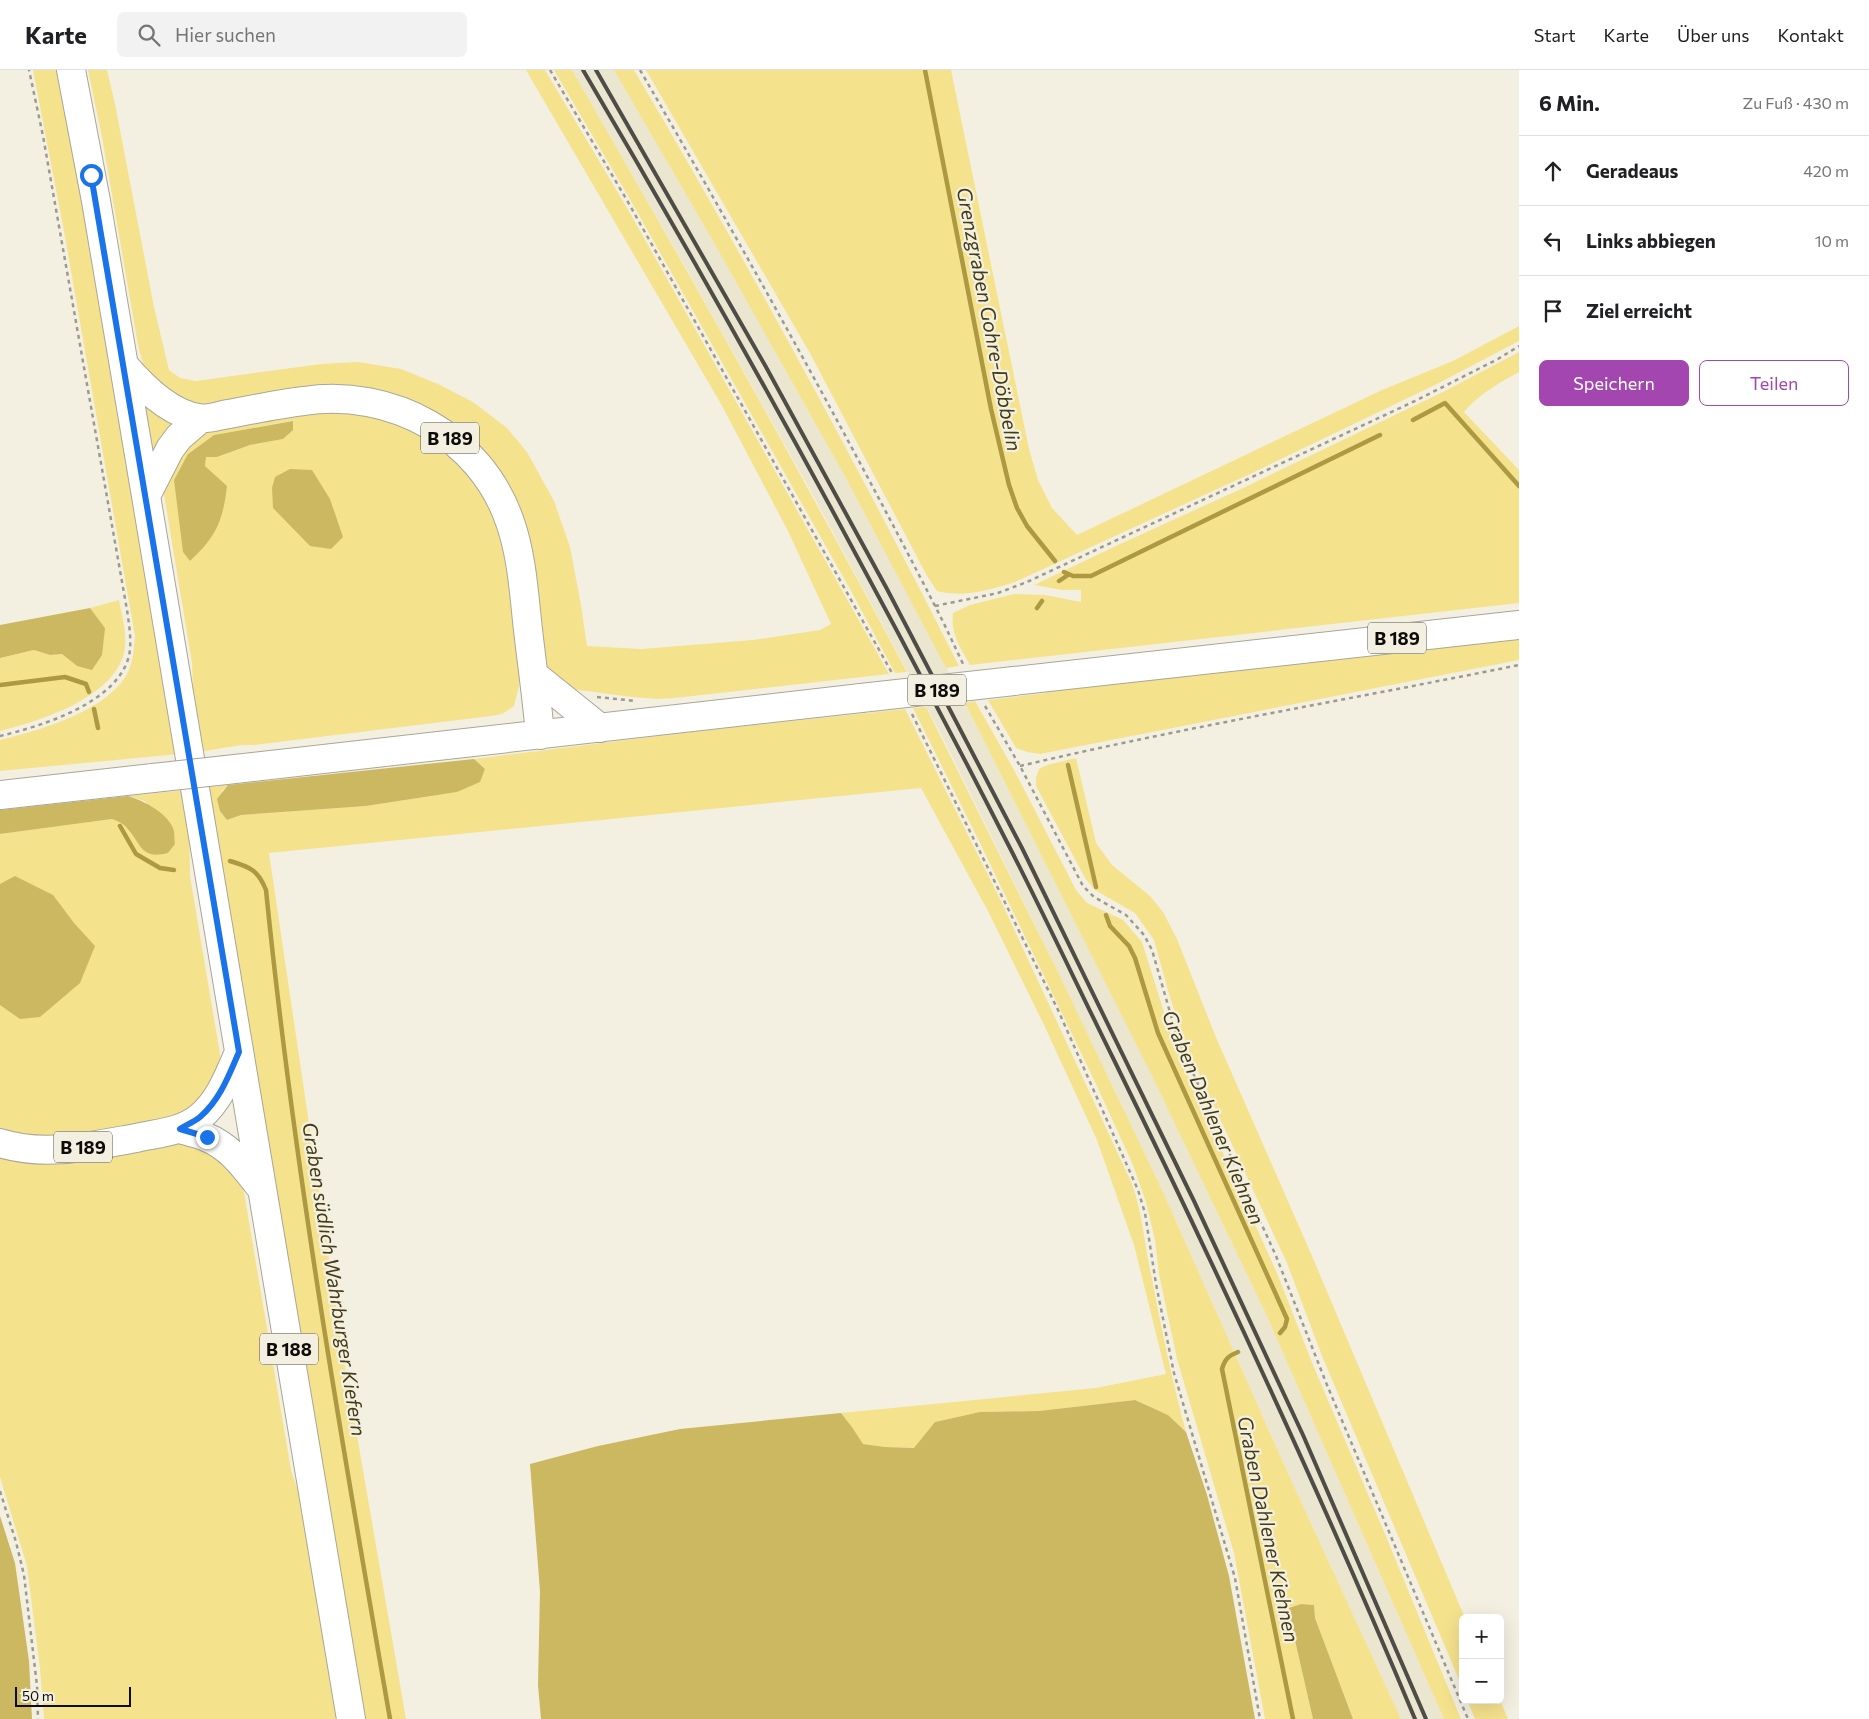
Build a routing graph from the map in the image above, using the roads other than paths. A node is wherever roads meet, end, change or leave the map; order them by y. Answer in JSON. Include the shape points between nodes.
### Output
{"nodes":[{"id":1,"x":71,"y":70,"type":"edge"},
{"id":2,"x":124,"y":365,"type":"junction"},
{"id":3,"x":200,"y":419,"type":"junction"},
{"id":4,"x":146,"y":496,"type":"junction"},
{"id":5,"x":1519,"y":625,"type":"edge"},
{"id":6,"x":534,"y":675,"type":"junction"},
{"id":7,"x":600,"y":728,"type":"junction"},
{"id":8,"x":540,"y":734,"type":"junction"},
{"id":9,"x":0,"y":795,"type":"edge"},
{"id":10,"x":239,"y":1052,"type":"junction"},
{"id":11,"x":180,"y":1129,"type":"junction"},
{"id":12,"x":0,"y":1143,"type":"edge"},
{"id":13,"x":262,"y":1189,"type":"junction"},
{"id":14,"x":351,"y":1719,"type":"edge"}],
"edges":[{"from":1,"to":2,"type":"main road"},
{"from":2,"to":3,"type":"main road","via":[[156,398]]},
{"from":2,"to":4,"type":"main road"},
{"from":3,"to":4,"type":"main road","via":[[170,449]]},
{"from":3,"to":6,"type":"main road","number":"B 189","via":[[306,400],[348,399],[406,412],[450,438],[484,472],[510,521],[517,547]]},
{"from":4,"to":10,"type":"main road"},
{"from":5,"to":7,"type":"main road","number":"B 189","bridge":true},
{"from":6,"to":7,"type":"main road"},
{"from":6,"to":8,"type":"main road","number":"B 189"},
{"from":7,"to":8,"type":"main road","number":"B 189"},
{"from":8,"to":9,"type":"main road","number":"B 189","bridge":true},
{"from":10,"to":11,"type":"main road","number":"B 189","via":[[215,1101],[200,1117]]},
{"from":10,"to":13,"type":"main road"},
{"from":11,"to":12,"type":"main road","number":"B 189","via":[[64,1149],[33,1149]]},
{"from":11,"to":13,"type":"main road","number":"B 189","via":[[223,1146]]},
{"from":13,"to":14,"type":"main road","number":"B 188"}]}
